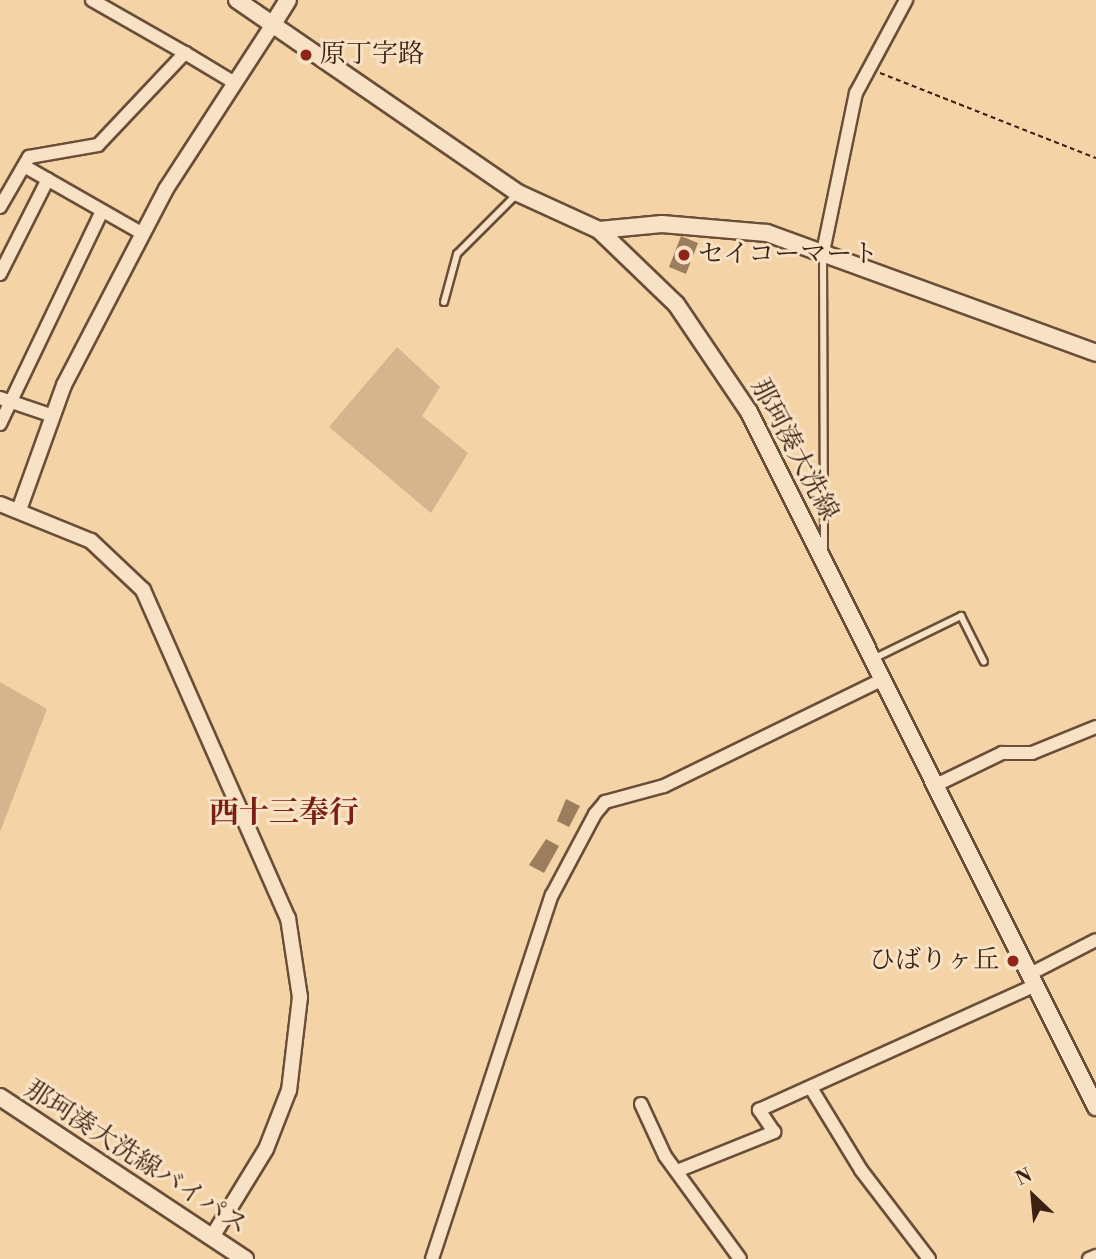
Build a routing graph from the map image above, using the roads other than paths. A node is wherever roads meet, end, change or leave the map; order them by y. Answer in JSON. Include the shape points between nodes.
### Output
{"nodes":[{"id":1,"x":92,"y":0,"type":"edge"},
{"id":2,"x":237,"y":0,"type":"edge"},
{"id":3,"x":288,"y":0,"type":"edge"},
{"id":4,"x":906,"y":0,"type":"edge"},
{"id":5,"x":273,"y":24,"type":"junction"},
{"id":6,"x":185,"y":54,"type":"junction"},
{"id":7,"x":233,"y":82,"type":"junction"},
{"id":8,"x":24,"y":166,"type":"junction"},
{"id":9,"x":48,"y":180,"type":"junction"},
{"id":10,"x":519,"y":193,"type":"junction"},
{"id":11,"x":0,"y":207,"type":"edge"},
{"id":12,"x":102,"y":211,"type":"junction"},
{"id":13,"x":599,"y":230,"type":"junction"},
{"id":14,"x":143,"y":234,"type":"junction"},
{"id":15,"x":823,"y":252,"type":"junction"},
{"id":16,"x":0,"y":274,"type":"edge"},
{"id":17,"x":444,"y":302,"type":"dead end"},
{"id":18,"x":1096,"y":353,"type":"edge"},
{"id":19,"x":4,"y":399,"type":"edge"},
{"id":20,"x":53,"y":416,"type":"junction"},
{"id":21,"x":0,"y":424,"type":"edge"},
{"id":22,"x":0,"y":504,"type":"edge"},
{"id":23,"x":19,"y":510,"type":"junction"},
{"id":24,"x":824,"y":560,"type":"junction"},
{"id":25,"x":873,"y":659,"type":"junction"},
{"id":26,"x":984,"y":662,"type":"dead end"},
{"id":27,"x":883,"y":679,"type":"junction"},
{"id":28,"x":1096,"y":727,"type":"edge"},
{"id":29,"x":934,"y":786,"type":"junction"},
{"id":30,"x":1096,"y":940,"type":"edge"},
{"id":31,"x":1031,"y":981,"type":"junction"},
{"id":32,"x":811,"y":1088,"type":"junction"},
{"id":33,"x":0,"y":1097,"type":"edge"},
{"id":34,"x":641,"y":1104,"type":"dead end"},
{"id":35,"x":1096,"y":1107,"type":"edge"},
{"id":36,"x":677,"y":1171,"type":"junction"},
{"id":37,"x":212,"y":1237,"type":"junction"},
{"id":38,"x":1096,"y":1256,"type":"edge"},
{"id":39,"x":245,"y":1259,"type":"edge"},
{"id":40,"x":432,"y":1259,"type":"edge"},
{"id":41,"x":740,"y":1259,"type":"edge"},
{"id":42,"x":929,"y":1259,"type":"edge"},
{"id":43,"x":1089,"y":1259,"type":"edge"}],
"edges":[{"from":1,"to":6,"type":"street"},
{"from":2,"to":5,"type":"main road","name":"那珂湊大洗線"},
{"from":3,"to":5,"type":"main road"},
{"from":4,"to":15,"type":"street","via":[[866,68]]},
{"from":5,"to":7,"type":"street"},
{"from":5,"to":10,"type":"main road","name":"那珂湊大洗線"},
{"from":6,"to":7,"type":"street"},
{"from":6,"to":8,"type":"street","via":[[98,145],[29,157]]},
{"from":7,"to":14,"type":"street"},
{"from":8,"to":9,"type":"street"},
{"from":8,"to":11,"type":"street"},
{"from":9,"to":12,"type":"street"},
{"from":9,"to":16,"type":"street"},
{"from":10,"to":13,"type":"main road","name":"那珂湊大洗線"},
{"from":10,"to":17,"type":"lane","via":[[457,254]]},
{"from":12,"to":14,"type":"street"},
{"from":12,"to":19,"type":"street"},
{"from":13,"to":15,"type":"main road","via":[[636,224],[743,227]]},
{"from":13,"to":24,"type":"main road","name":"那珂湊大洗線","via":[[653,276],[697,332],[749,412]]},
{"from":14,"to":20,"type":"street"},
{"from":15,"to":18,"type":"main road"},
{"from":15,"to":24,"type":"lane"},
{"from":19,"to":20,"type":"street"},
{"from":19,"to":21,"type":"street"},
{"from":20,"to":23,"type":"street"},
{"from":22,"to":23,"type":"street"},
{"from":23,"to":37,"type":"street","via":[[91,541],[143,590],[288,918],[300,997],[289,1090],[266,1149]]},
{"from":24,"to":25,"type":"main road","name":"那珂湊大洗線"},
{"from":25,"to":26,"type":"lane","via":[[961,616]]},
{"from":25,"to":27,"type":"main road","name":"那珂湊大洗線"},
{"from":27,"to":29,"type":"main road","name":"那珂湊大洗線"},
{"from":27,"to":40,"type":"street","via":[[664,786],[605,802],[595,814],[552,895]]},
{"from":28,"to":29,"type":"street","via":[[1032,753],[1002,753]]},
{"from":29,"to":31,"type":"main road","name":"那珂湊大洗線"},
{"from":30,"to":31,"type":"street"},
{"from":31,"to":32,"type":"street"},
{"from":31,"to":35,"type":"main road","name":"那珂湊大洗線"},
{"from":32,"to":36,"type":"street","via":[[759,1110],[774,1132]]},
{"from":32,"to":42,"type":"street","via":[[861,1170]]},
{"from":33,"to":37,"type":"main road","name":"那珂湊大洗線バイパス"},
{"from":34,"to":36,"type":"street"},
{"from":36,"to":41,"type":"street"},
{"from":37,"to":39,"type":"main road","name":"那珂湊大洗線バイパス"},
{"from":38,"to":43,"type":"street"}]}
